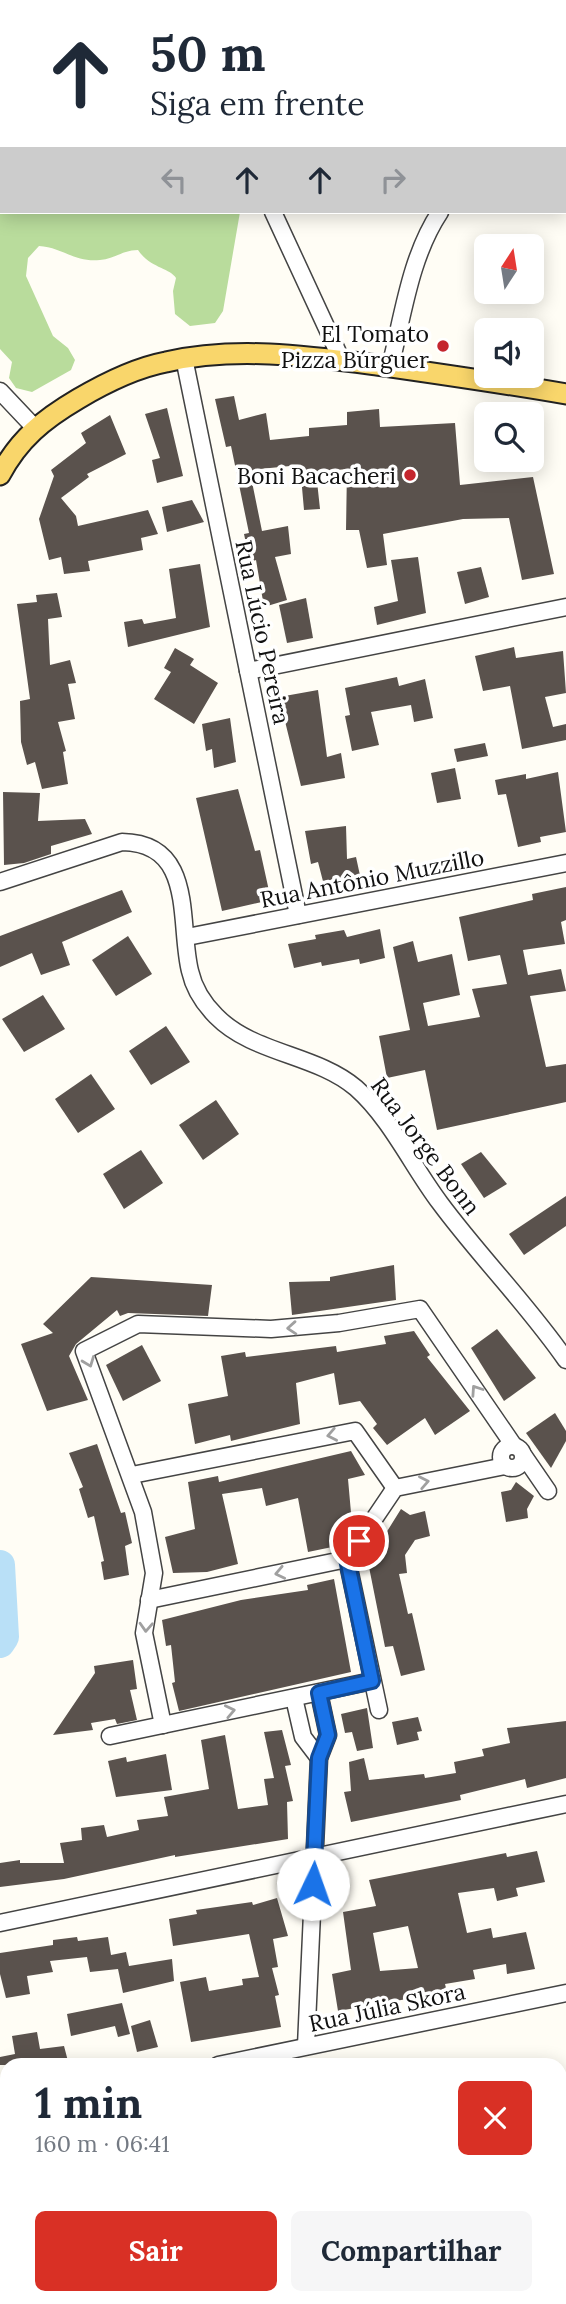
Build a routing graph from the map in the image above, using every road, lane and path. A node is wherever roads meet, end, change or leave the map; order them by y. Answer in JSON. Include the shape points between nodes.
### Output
{"nodes":[{"id":1,"x":274,"y":214,"type":"edge"},
{"id":2,"x":439,"y":214,"type":"edge"},
{"id":3,"x":184,"y":358,"type":"junction"},
{"id":4,"x":342,"y":360,"type":"junction"},
{"id":5,"x":390,"y":367,"type":"junction"},
{"id":6,"x":0,"y":391,"type":"edge"},
{"id":7,"x":566,"y":394,"type":"edge"},
{"id":8,"x":34,"y":427,"type":"junction"},
{"id":9,"x":0,"y":475,"type":"edge"},
{"id":10,"x":566,"y":607,"type":"edge"},
{"id":11,"x":248,"y":671,"type":"junction"},
{"id":12,"x":566,"y":863,"type":"edge"},
{"id":13,"x":0,"y":882,"type":"edge"},
{"id":14,"x":298,"y":915,"type":"junction"},
{"id":15,"x":187,"y":937,"type":"junction"},
{"id":16,"x":566,"y":1360,"type":"edge"},
{"id":17,"x":519,"y":1451,"type":"junction"},
{"id":18,"x":132,"y":1475,"type":"junction"},
{"id":19,"x":395,"y":1488,"type":"junction"},
{"id":20,"x":548,"y":1492,"type":"dead end"},
{"id":21,"x":347,"y":1559,"type":"junction"},
{"id":22,"x":149,"y":1600,"type":"junction"},
{"id":23,"x":372,"y":1681,"type":"junction"},
{"id":24,"x":319,"y":1693,"type":"junction"},
{"id":25,"x":294,"y":1698,"type":"junction"},
{"id":26,"x":379,"y":1710,"type":"dead end"},
{"id":27,"x":163,"y":1725,"type":"junction"},
{"id":28,"x":110,"y":1736,"type":"dead end"},
{"id":29,"x":319,"y":1758,"type":"junction"},
{"id":30,"x":566,"y":1804,"type":"edge"},
{"id":31,"x":314,"y":1857,"type":"junction"},
{"id":32,"x":0,"y":1923,"type":"edge"},
{"id":33,"x":566,"y":1993,"type":"edge"},
{"id":34,"x":306,"y":2046,"type":"junction"},
{"id":35,"x":250,"y":2058,"type":"edge"}],
"edges":[{"from":1,"to":4,"type":"street"},
{"from":2,"to":5,"type":"street","via":[[415,268]]},
{"from":3,"to":4,"type":"main road","via":[[251,354]]},
{"from":3,"to":8,"type":"main road","via":[[115,380]]},
{"from":3,"to":11,"type":"street","name":"Rua Lúcio Pereira"},
{"from":4,"to":5,"type":"main road"},
{"from":5,"to":7,"type":"main road"},
{"from":6,"to":8,"type":"street"},
{"from":8,"to":9,"type":"main road"},
{"from":10,"to":11,"type":"street"},
{"from":11,"to":14,"type":"street","name":"Rua Lúcio Pereira"},
{"from":12,"to":14,"type":"street","name":"Rua Antônio Muzzillo"},
{"from":13,"to":15,"type":"street","name":"Rua Jorge Bonn","via":[[102,847],[138,842],[162,856],[174,874],[183,897]]},
{"from":14,"to":15,"type":"street","name":"Rua Antônio Muzzillo"},
{"from":15,"to":16,"type":"street","name":"Rua Jorge Bonn","via":[[192,979],[209,1009],[232,1029],[338,1076],[368,1099],[440,1203]]},
{"from":17,"to":18,"type":"street","one_way":true,"via":[[420,1308],[339,1323],[271,1329],[138,1324],[84,1351]]},
{"from":19,"to":17,"type":"street","one_way":true,"via":[[505,1466],[502,1452]]},
{"from":17,"to":20,"type":"street"},
{"from":19,"to":18,"type":"street","one_way":true,"via":[[355,1431]]},
{"from":18,"to":22,"type":"street","via":[[153,1564]]},
{"from":19,"to":21,"type":"street"},
{"from":21,"to":22,"type":"street","one_way":true},
{"from":21,"to":23,"type":"street"},
{"from":22,"to":27,"type":"street","one_way":true,"via":[[144,1633]]},
{"from":23,"to":24,"type":"street"},
{"from":23,"to":26,"type":"street"},
{"from":24,"to":25,"type":"street"},
{"from":24,"to":29,"type":"street","via":[[328,1735]]},
{"from":27,"to":25,"type":"street","one_way":true},
{"from":25,"to":29,"type":"street","via":[[303,1737]]},
{"from":27,"to":28,"type":"street"},
{"from":29,"to":31,"type":"street"},
{"from":30,"to":31,"type":"street"},
{"from":31,"to":32,"type":"street"},
{"from":31,"to":34,"type":"street"},
{"from":33,"to":34,"type":"street","name":"Rua Júlia Skora"},
{"from":34,"to":35,"type":"street","name":"Rua Júlia Skora"}]}
